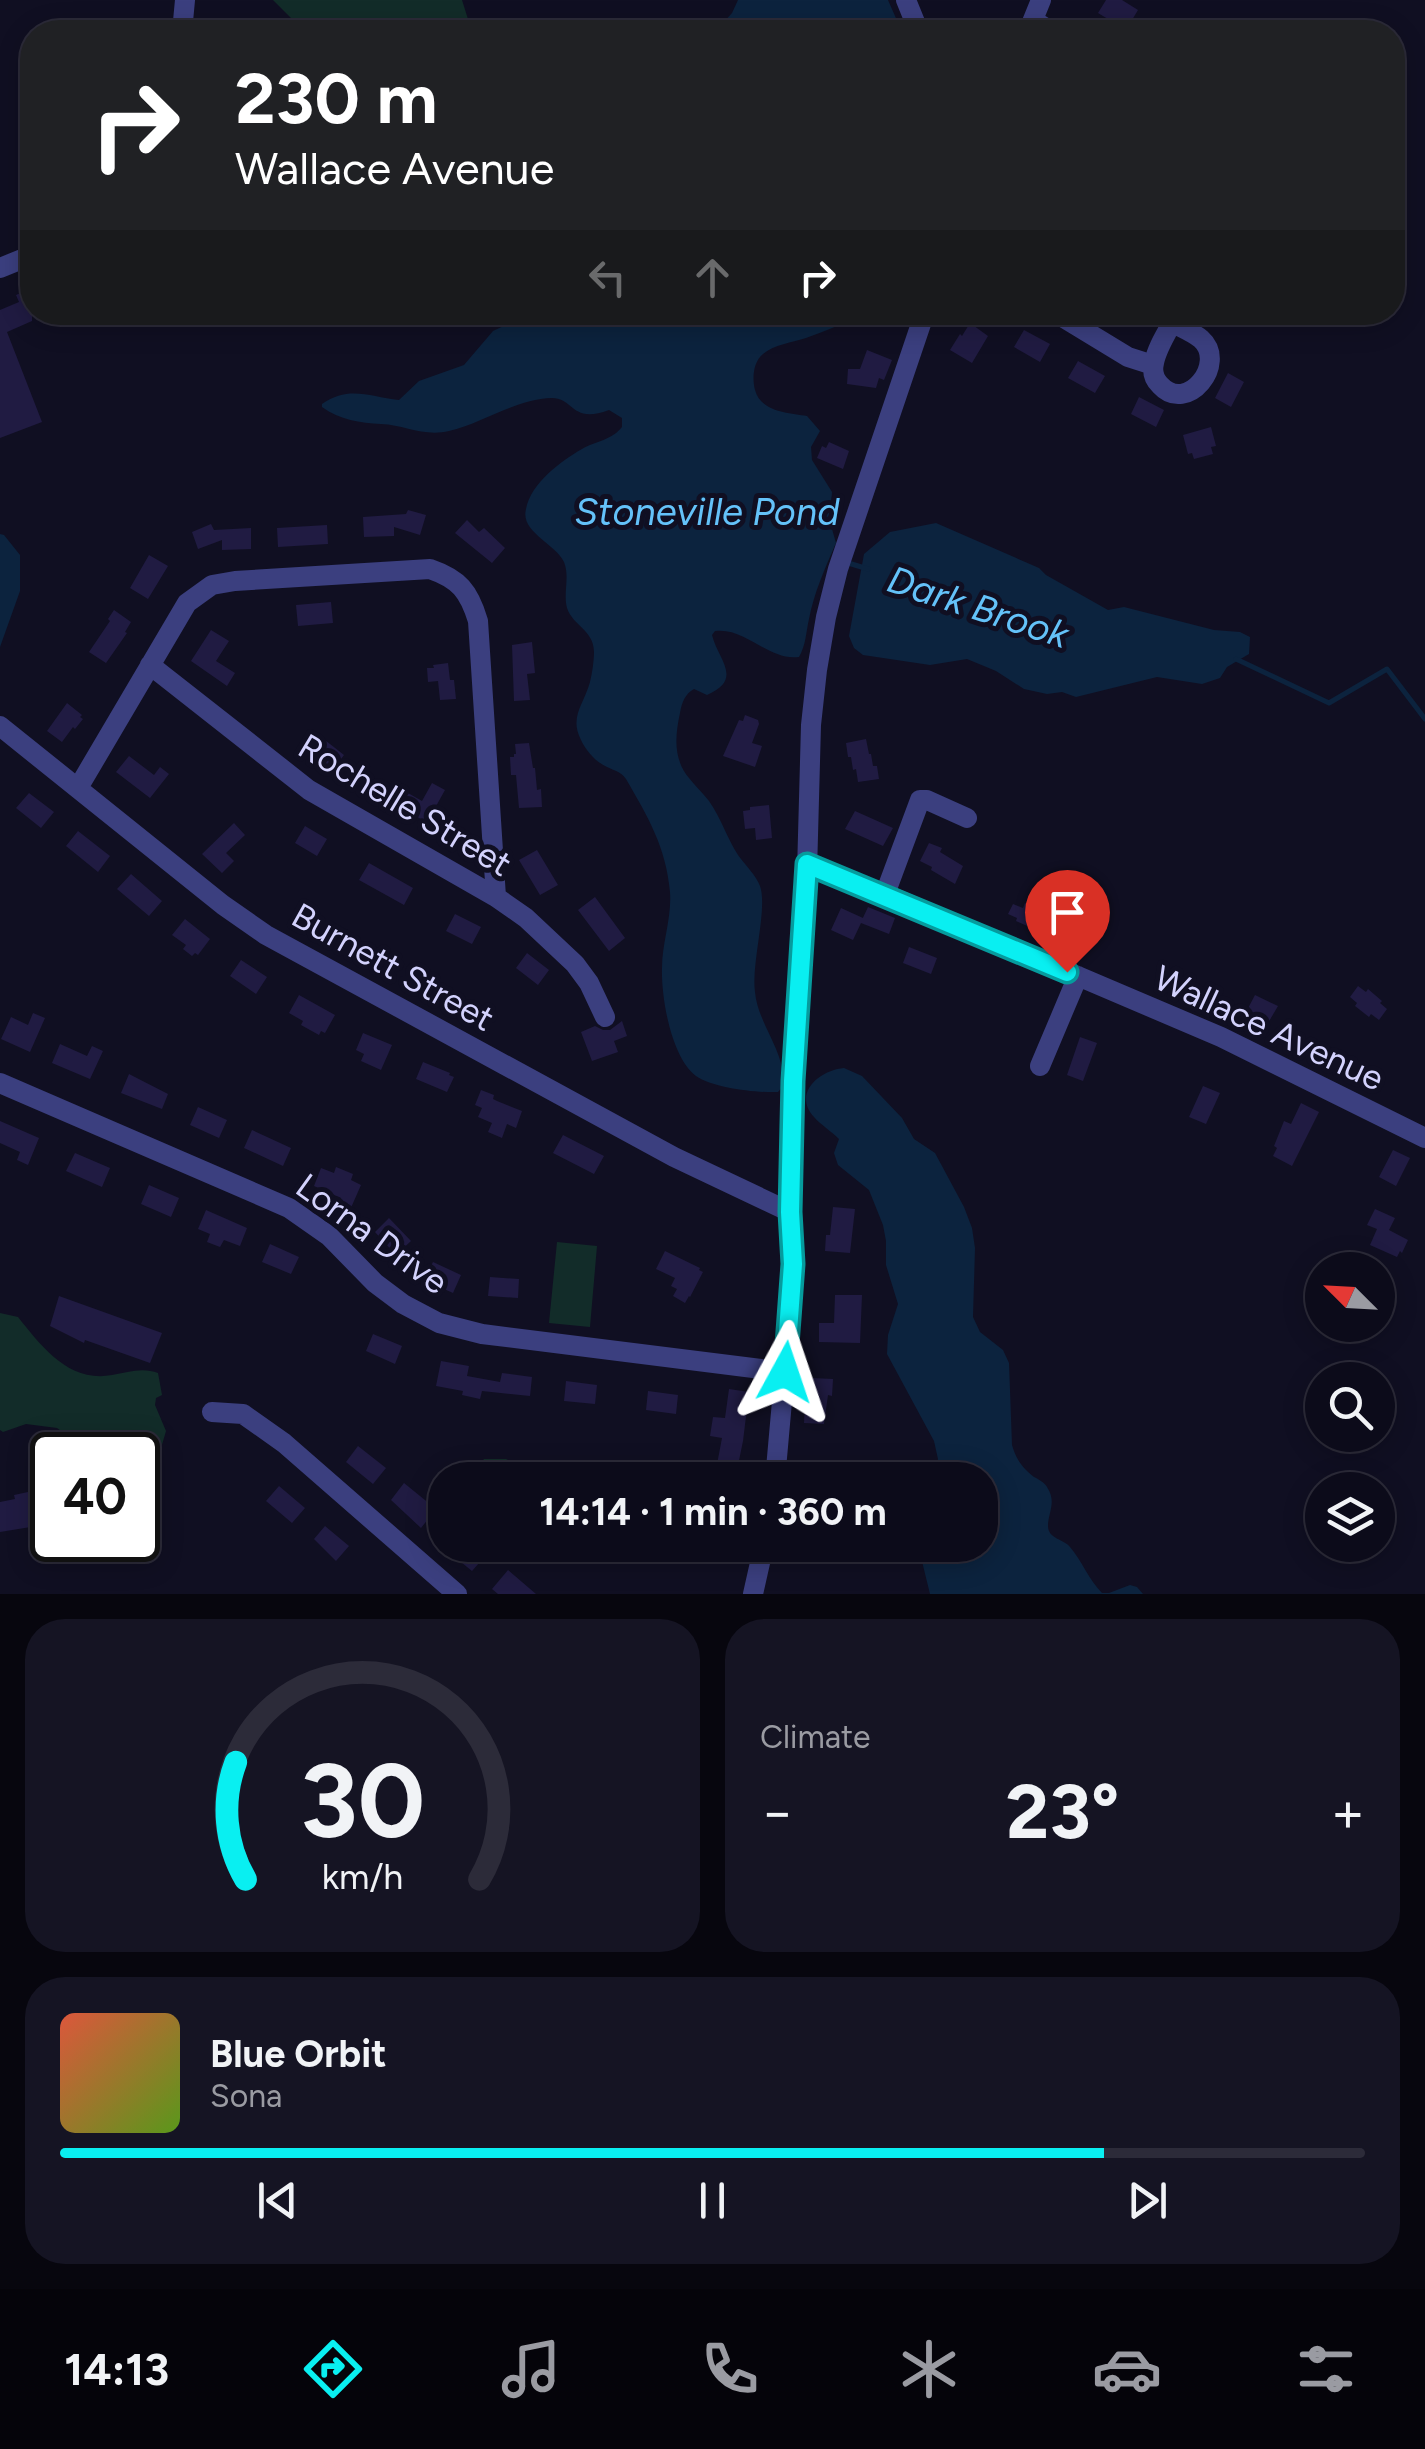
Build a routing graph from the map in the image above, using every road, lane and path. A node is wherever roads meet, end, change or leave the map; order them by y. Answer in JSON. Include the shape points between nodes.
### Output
{"nodes":[{"id":1,"x":921,"y":325,"type":"edge"},
{"id":2,"x":1076,"y":325,"type":"edge"},
{"id":3,"x":1172,"y":325,"type":"edge"},
{"id":4,"x":1184,"y":325,"type":"edge"},
{"id":5,"x":1153,"y":365,"type":"junction"},
{"id":6,"x":150,"y":666,"type":"junction"},
{"id":7,"x":0,"y":726,"type":"edge"},
{"id":8,"x":78,"y":788,"type":"junction"},
{"id":9,"x":967,"y":818,"type":"dead end"},
{"id":10,"x":807,"y":864,"type":"junction"},
{"id":11,"x":885,"y":894,"type":"junction"},
{"id":12,"x":496,"y":897,"type":"junction"},
{"id":13,"x":1072,"y":974,"type":"junction"},
{"id":14,"x":605,"y":1017,"type":"dead end"},
{"id":15,"x":1036,"y":1060,"type":"dead end"},
{"id":16,"x":0,"y":1083,"type":"edge"},
{"id":17,"x":1425,"y":1138,"type":"edge"},
{"id":18,"x":790,"y":1212,"type":"junction"},
{"id":19,"x":785,"y":1372,"type":"junction"},
{"id":20,"x":212,"y":1412,"type":"dead end"},
{"id":21,"x":778,"y":1462,"type":"edge"},
{"id":22,"x":760,"y":1562,"type":"edge"},
{"id":23,"x":457,"y":1594,"type":"edge"},
{"id":24,"x":753,"y":1594,"type":"edge"}],
"edges":[{"from":1,"to":10,"type":"street","via":[[823,631]]},
{"from":2,"to":5,"type":"street"},
{"from":3,"to":5,"type":"street"},
{"from":4,"to":5,"type":"street","via":[[1210,356],[1196,389],[1174,394],[1160,386]]},
{"from":6,"to":8,"type":"street"},
{"from":6,"to":12,"type":"street","name":"Rochelle Street","via":[[318,796]]},
{"from":6,"to":12,"type":"street","via":[[187,603],[220,583],[430,570],[456,582],[478,621]]},
{"from":7,"to":8,"type":"street","name":"Burnett Street"},
{"from":8,"to":18,"type":"street","name":"Burnett Street","via":[[275,940],[674,1157]]},
{"from":9,"to":11,"type":"street","via":[[920,800]]},
{"from":10,"to":11,"type":"street","name":"Wallace Avenue"},
{"from":10,"to":18,"type":"street"},
{"from":11,"to":13,"type":"street","name":"Wallace Avenue"},
{"from":12,"to":14,"type":"street","name":"Rochelle Street","via":[[575,964]]},
{"from":13,"to":15,"type":"street"},
{"from":13,"to":17,"type":"street","name":"Wallace Avenue","via":[[1221,1037]]},
{"from":16,"to":19,"type":"street","name":"Lorna Drive","via":[[289,1208],[336,1242],[375,1284],[439,1324]]},
{"from":18,"to":19,"type":"street"},
{"from":19,"to":21,"type":"street"},
{"from":20,"to":23,"type":"street","via":[[243,1414],[284,1442]]},
{"from":22,"to":24,"type":"street"}]}
